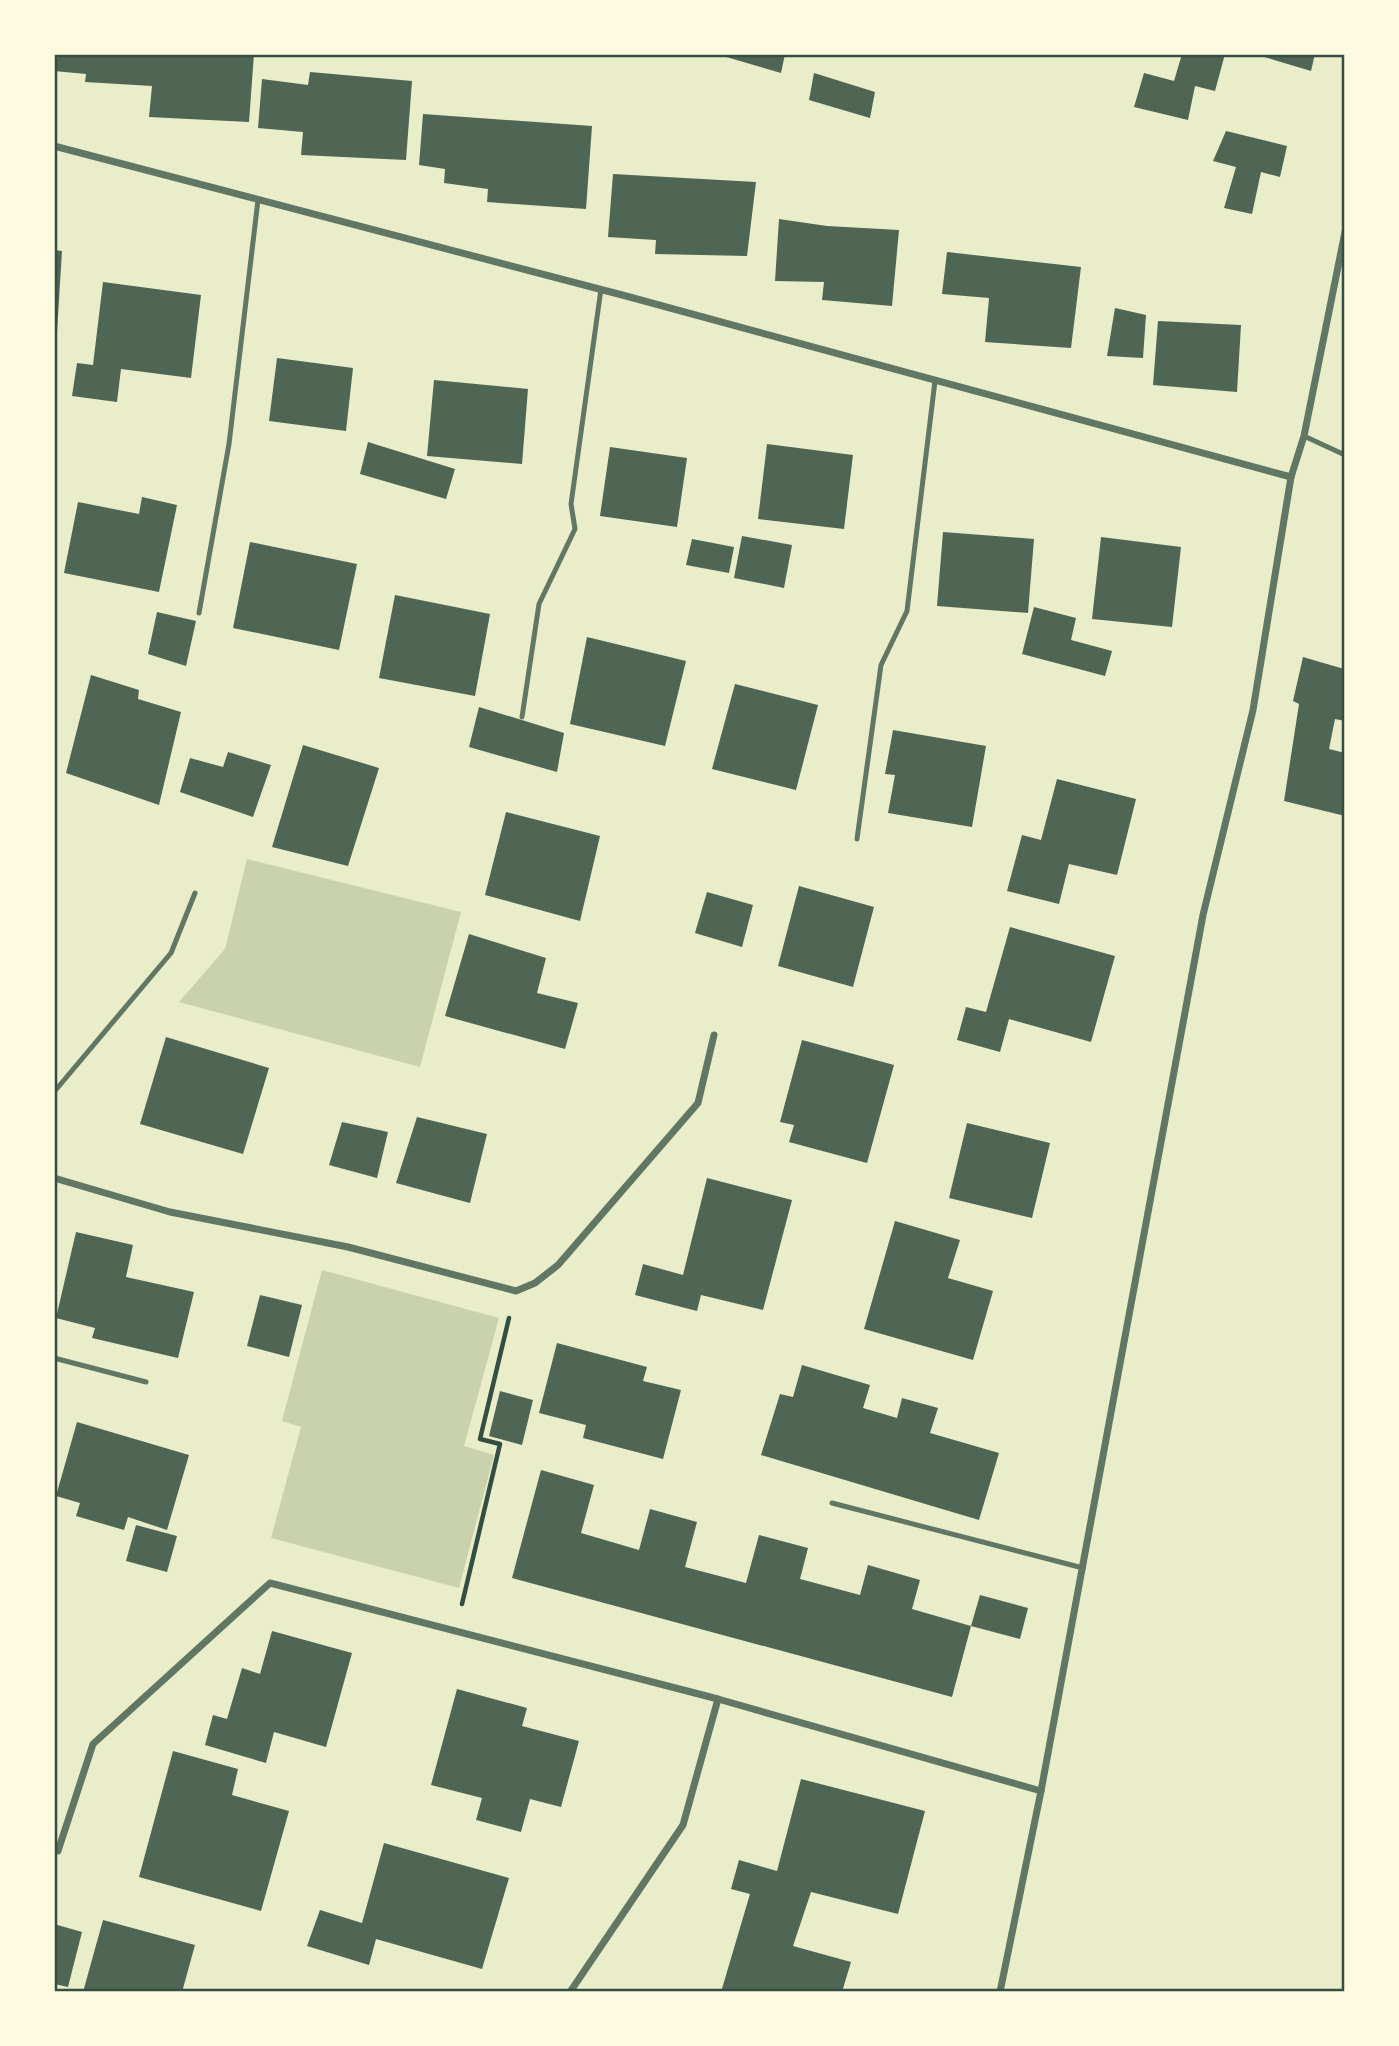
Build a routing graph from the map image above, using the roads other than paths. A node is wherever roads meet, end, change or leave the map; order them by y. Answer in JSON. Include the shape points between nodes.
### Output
{"nodes":[{"id":1,"x":54,"y":146,"type":"edge"},
{"id":2,"x":258,"y":200,"type":"junction"},
{"id":3,"x":1345,"y":232,"type":"edge"},
{"id":4,"x":601,"y":289,"type":"junction"},
{"id":5,"x":935,"y":381,"type":"junction"},
{"id":6,"x":1304,"y":436,"type":"junction"},
{"id":7,"x":1345,"y":455,"type":"edge"},
{"id":8,"x":1291,"y":477,"type":"junction"},
{"id":9,"x":199,"y":613,"type":"dead end"},
{"id":10,"x":522,"y":717,"type":"dead end"},
{"id":11,"x":857,"y":839,"type":"dead end"},
{"id":12,"x":195,"y":892,"type":"dead end"},
{"id":13,"x":714,"y":1035,"type":"dead end"},
{"id":14,"x":54,"y":1092,"type":"edge"},
{"id":15,"x":54,"y":1178,"type":"edge"},
{"id":16,"x":54,"y":1358,"type":"edge"},
{"id":17,"x":146,"y":1382,"type":"dead end"},
{"id":18,"x":832,"y":1503,"type":"dead end"},
{"id":19,"x":1083,"y":1568,"type":"junction"},
{"id":20,"x":718,"y":1699,"type":"junction"},
{"id":21,"x":1041,"y":1791,"type":"junction"},
{"id":22,"x":58,"y":1851,"type":"dead end"},
{"id":23,"x":570,"y":1992,"type":"edge"},
{"id":24,"x":1000,"y":1992,"type":"edge"}],
"edges":[{"from":1,"to":2,"type":"street"},
{"from":2,"to":4,"type":"street"},
{"from":2,"to":9,"type":"lane","via":[[229,444]]},
{"from":3,"to":6,"type":"street"},
{"from":4,"to":5,"type":"street"},
{"from":4,"to":10,"type":"lane","via":[[571,504],[575,529],[539,604]]},
{"from":5,"to":8,"type":"street"},
{"from":5,"to":11,"type":"lane","via":[[907,611],[880,665]]},
{"from":6,"to":7,"type":"lane"},
{"from":6,"to":8,"type":"street"},
{"from":8,"to":19,"type":"street","via":[[1253,710],[1203,915]]},
{"from":12,"to":14,"type":"lane","via":[[171,953]]},
{"from":13,"to":15,"type":"street","via":[[698,1103],[558,1265],[516,1291],[348,1247],[170,1212]]},
{"from":16,"to":17,"type":"lane"},
{"from":18,"to":19,"type":"lane"},
{"from":19,"to":21,"type":"street"},
{"from":20,"to":21,"type":"street"},
{"from":20,"to":22,"type":"street","via":[[270,1583],[93,1744]]},
{"from":20,"to":23,"type":"street","via":[[683,1825]]},
{"from":21,"to":24,"type":"street"}]}
